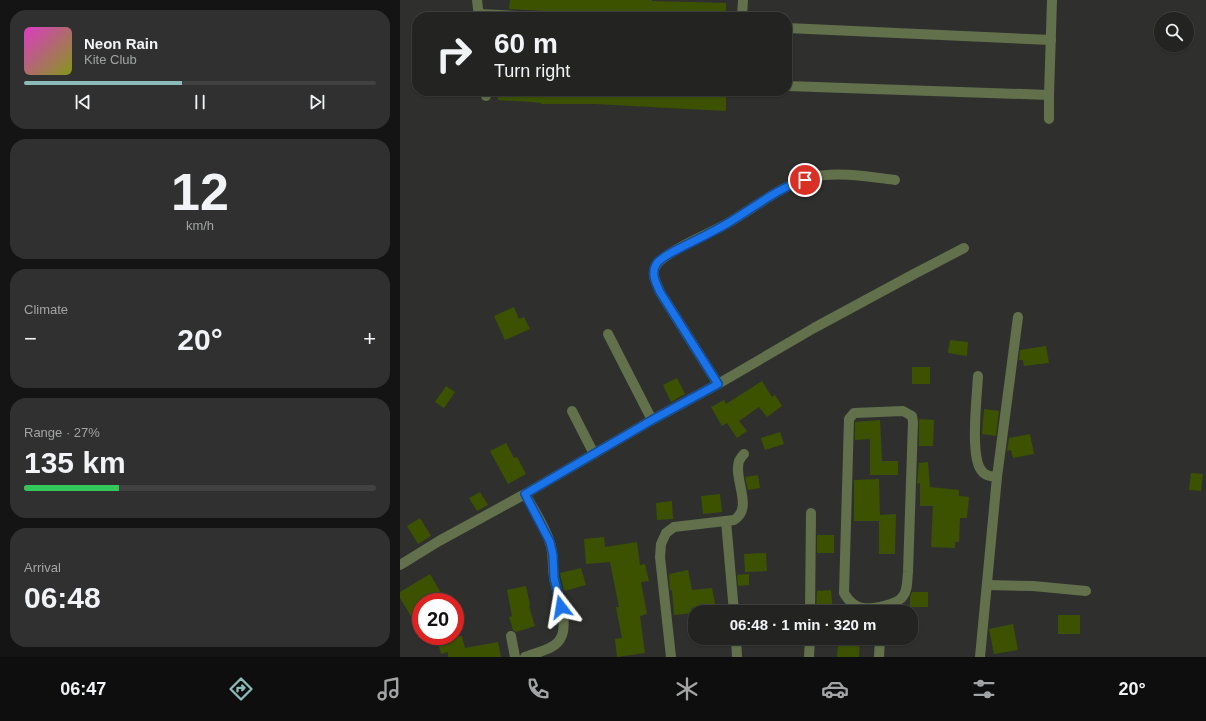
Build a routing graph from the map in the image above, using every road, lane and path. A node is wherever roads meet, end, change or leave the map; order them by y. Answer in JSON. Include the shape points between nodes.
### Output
{"nodes":[{"id":1,"x":477,"y":0,"type":"edge"},
{"id":2,"x":743,"y":0,"type":"edge"},
{"id":3,"x":1052,"y":0,"type":"edge"},
{"id":4,"x":478,"y":12,"type":"edge"},
{"id":5,"x":742,"y":12,"type":"edge"},
{"id":6,"x":792,"y":28,"type":"edge"},
{"id":7,"x":1051,"y":40,"type":"junction"},
{"id":8,"x":792,"y":86,"type":"edge"},
{"id":9,"x":1049,"y":95,"type":"junction"},
{"id":10,"x":1049,"y":119,"type":"dead end"},
{"id":11,"x":895,"y":180,"type":"dead end"},
{"id":12,"x":964,"y":248,"type":"dead end"},
{"id":13,"x":1018,"y":317,"type":"dead end"},
{"id":14,"x":608,"y":334,"type":"dead end"},
{"id":15,"x":978,"y":376,"type":"dead end"},
{"id":16,"x":718,"y":384,"type":"junction"},
{"id":17,"x":572,"y":412,"type":"dead end"},
{"id":18,"x":652,"y":420,"type":"junction"},
{"id":19,"x":594,"y":454,"type":"junction"},
{"id":20,"x":744,"y":454,"type":"dead end"},
{"id":21,"x":997,"y":477,"type":"junction"},
{"id":22,"x":525,"y":494,"type":"junction"},
{"id":23,"x":810,"y":513,"type":"dead end"},
{"id":24,"x":726,"y":521,"type":"junction"},
{"id":25,"x":400,"y":565,"type":"edge"},
{"id":26,"x":987,"y":585,"type":"junction"},
{"id":27,"x":1086,"y":591,"type":"dead end"},
{"id":28,"x":733,"y":605,"type":"edge"},
{"id":29,"x":810,"y":605,"type":"edge"},
{"id":30,"x":881,"y":609,"type":"edge"},
{"id":31,"x":511,"y":636,"type":"dead end"},
{"id":32,"x":736,"y":645,"type":"edge"},
{"id":33,"x":810,"y":645,"type":"edge"},
{"id":34,"x":880,"y":645,"type":"edge"},
{"id":35,"x":515,"y":657,"type":"edge"},
{"id":36,"x":525,"y":657,"type":"edge"},
{"id":37,"x":671,"y":657,"type":"edge"},
{"id":38,"x":737,"y":657,"type":"edge"},
{"id":39,"x":809,"y":657,"type":"edge"},
{"id":40,"x":879,"y":657,"type":"edge"},
{"id":41,"x":980,"y":657,"type":"edge"}],
"edges":[{"from":1,"to":4,"type":"street"},
{"from":2,"to":5,"type":"street"},
{"from":3,"to":7,"type":"street"},
{"from":6,"to":7,"type":"street"},
{"from":7,"to":9,"type":"street"},
{"from":8,"to":9,"type":"street"},
{"from":9,"to":10,"type":"street"},
{"from":11,"to":16,"type":"street","via":[[843,175],[815,176],[796,182],[658,263],[654,270],[654,278],[660,292]]},
{"from":12,"to":16,"type":"street","via":[[814,328]]},
{"from":13,"to":21,"type":"street"},
{"from":14,"to":18,"type":"street"},
{"from":15,"to":21,"type":"street","via":[[975,447],[977,463],[987,476]]},
{"from":16,"to":18,"type":"street"},
{"from":17,"to":19,"type":"street"},
{"from":18,"to":19,"type":"street"},
{"from":19,"to":22,"type":"street"},
{"from":20,"to":24,"type":"street","via":[[739,460],[738,470],[742,510],[738,518]]},
{"from":21,"to":26,"type":"street"},
{"from":22,"to":25,"type":"street"},
{"from":22,"to":36,"type":"street","via":[[550,542],[554,578],[564,618],[559,642]]},
{"from":23,"to":29,"type":"street"},
{"from":24,"to":28,"type":"street"},
{"from":24,"to":37,"type":"street","via":[[674,527],[666,533],[661,544],[660,557]]},
{"from":26,"to":27,"type":"street"},
{"from":26,"to":41,"type":"street"},
{"from":30,"to":30,"type":"street","via":[[897,602],[906,590],[913,422],[912,416],[903,411],[854,413],[849,419],[844,593],[848,601],[862,608]]},
{"from":31,"to":35,"type":"street"},
{"from":32,"to":38,"type":"street"},
{"from":33,"to":39,"type":"street"},
{"from":34,"to":40,"type":"street"}]}
